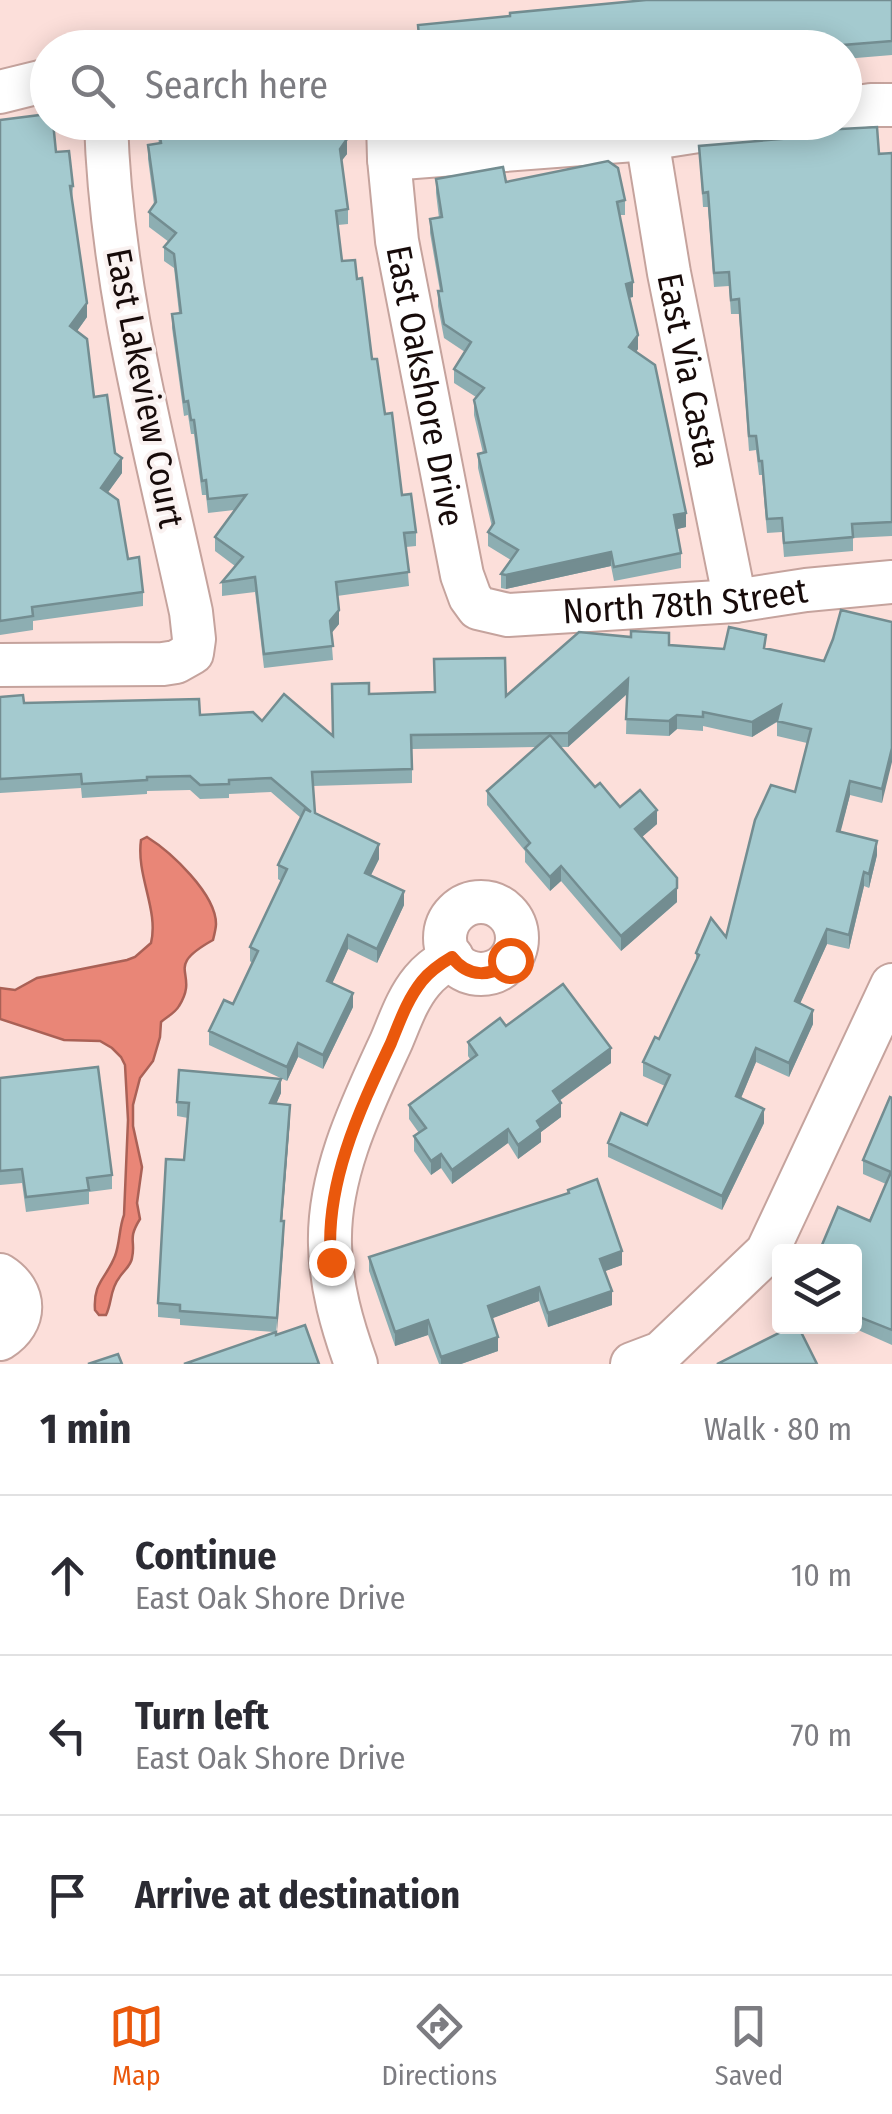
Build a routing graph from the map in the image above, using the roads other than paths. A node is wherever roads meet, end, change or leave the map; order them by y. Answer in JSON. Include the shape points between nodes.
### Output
{"nodes":[{"id":1,"x":30,"y":84,"type":"edge"},
{"id":2,"x":0,"y":92,"type":"edge"},
{"id":3,"x":862,"y":106,"type":"edge"},
{"id":4,"x":892,"y":106,"type":"edge"},
{"id":5,"x":107,"y":140,"type":"edge"},
{"id":6,"x":518,"y":140,"type":"edge"},
{"id":7,"x":647,"y":140,"type":"edge"},
{"id":8,"x":388,"y":141,"type":"edge"},
{"id":9,"x":892,"y":582,"type":"edge"},
{"id":10,"x":735,"y":602,"type":"junction"},
{"id":11,"x":478,"y":608,"type":"joint"},
{"id":12,"x":0,"y":665,"type":"edge"},
{"id":13,"x":452,"y":957,"type":"dead end"},
{"id":14,"x":892,"y":986,"type":"edge"},
{"id":15,"x":0,"y":1274,"type":"edge"},
{"id":16,"x":0,"y":1339,"type":"edge"},
{"id":17,"x":356,"y":1364,"type":"edge"},
{"id":18,"x":632,"y":1364,"type":"edge"}],
"edges":[{"from":1,"to":2,"type":"street"},
{"from":3,"to":4,"type":"street"},
{"from":5,"to":12,"type":"street","name":"East Lakeview Court","via":[[122,291],[190,612],[192,653],[163,664]]},
{"from":6,"to":8,"type":"street"},
{"from":7,"to":10,"type":"street","name":"East Via Casta"},
{"from":8,"to":11,"type":"street","name":"East Oakshore Drive","via":[[396,241],[462,574]]},
{"from":9,"to":10,"type":"street","name":"North 78th Street"},
{"from":10,"to":11,"type":"street","name":"North 78th Street","via":[[508,615]]},
{"from":13,"to":17,"type":"street","via":[[433,969],[408,1003],[335,1190],[332,1277]]},
{"from":14,"to":18,"type":"street","via":[[767,1252],[661,1354]]},
{"from":15,"to":16,"type":"street","via":[[14,1285],[20,1306],[14,1328]]}]}
